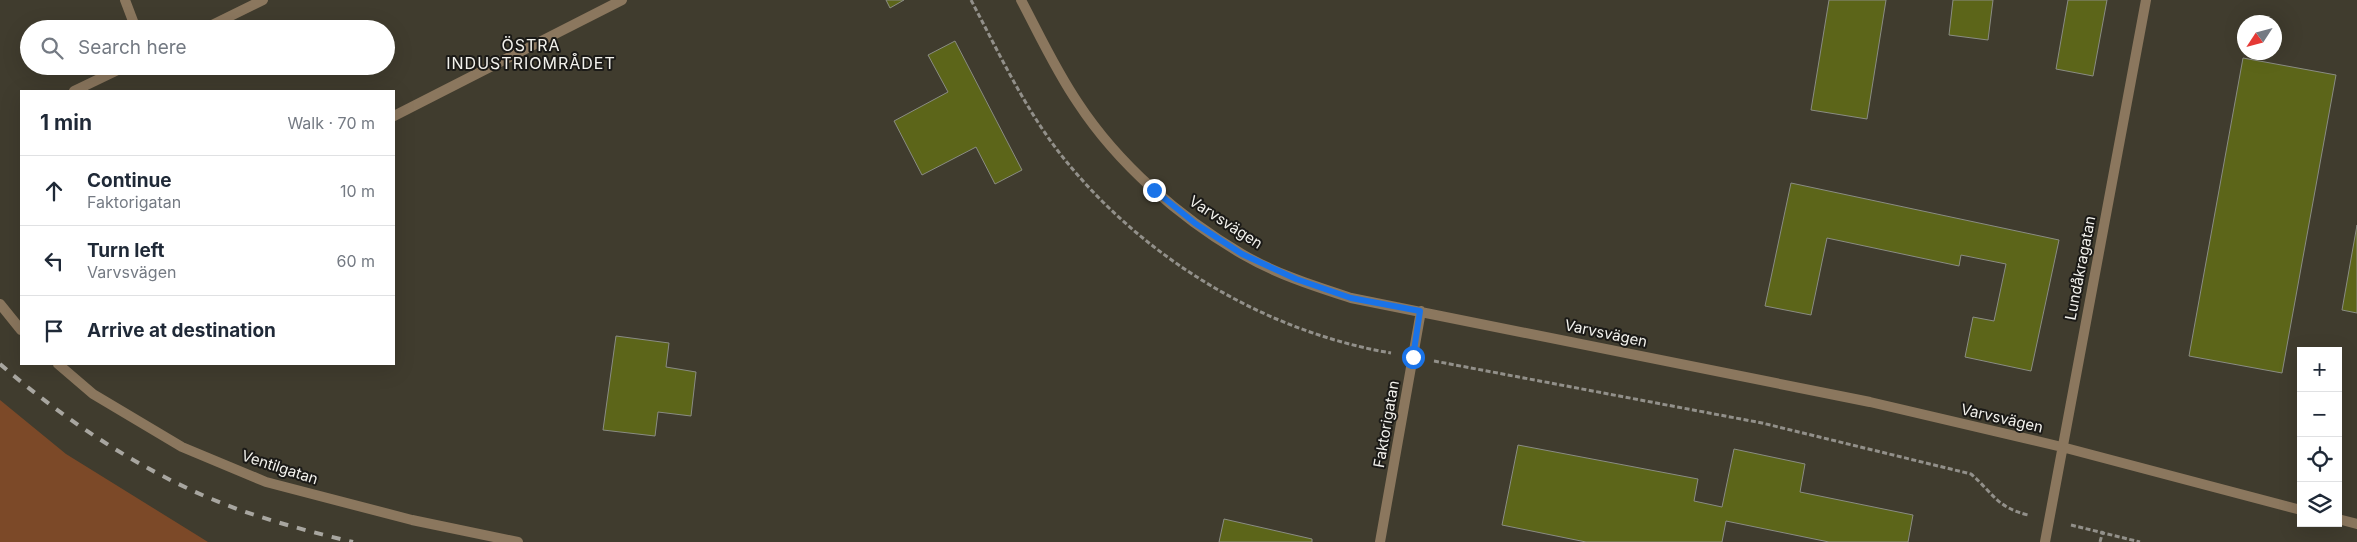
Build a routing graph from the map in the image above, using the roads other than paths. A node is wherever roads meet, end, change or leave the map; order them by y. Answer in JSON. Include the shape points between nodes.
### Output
{"nodes":[{"id":1,"x":125,"y":0,"type":"edge"},
{"id":2,"x":263,"y":0,"type":"edge"},
{"id":3,"x":622,"y":0,"type":"edge"},
{"id":4,"x":1021,"y":0,"type":"edge"},
{"id":5,"x":2146,"y":0,"type":"edge"},
{"id":6,"x":133,"y":20,"type":"edge"},
{"id":7,"x":222,"y":20,"type":"edge"},
{"id":8,"x":107,"y":75,"type":"edge"},
{"id":9,"x":76,"y":90,"type":"edge"},
{"id":10,"x":395,"y":115,"type":"edge"},
{"id":11,"x":0,"y":304,"type":"edge"},
{"id":12,"x":1420,"y":311,"type":"junction"},
{"id":13,"x":20,"y":329,"type":"edge"},
{"id":14,"x":59,"y":365,"type":"edge"},
{"id":15,"x":2062,"y":447,"type":"junction"},
{"id":16,"x":2297,"y":509,"type":"edge"},
{"id":17,"x":2342,"y":521,"type":"edge"},
{"id":18,"x":2357,"y":524,"type":"edge"},
{"id":19,"x":518,"y":542,"type":"edge"},
{"id":20,"x":1380,"y":542,"type":"edge"},
{"id":21,"x":2045,"y":542,"type":"edge"}],
"edges":[{"from":1,"to":6,"type":"street"},
{"from":2,"to":7,"type":"street"},
{"from":3,"to":10,"type":"street"},
{"from":4,"to":12,"type":"street","name":"Varvsvägen","via":[[1078,103],[1108,142],[1154,190],[1196,224],[1242,254],[1296,279],[1351,298]]},
{"from":5,"to":15,"type":"street","name":"Lundåkragatan"},
{"from":8,"to":9,"type":"street"},
{"from":11,"to":13,"type":"street"},
{"from":12,"to":15,"type":"street","name":"Varvsvägen","via":[[1870,402]]},
{"from":12,"to":20,"type":"street","name":"Faktorigatan"},
{"from":14,"to":19,"type":"street","name":"Ventilgatan","via":[[93,394],[182,447],[266,482],[412,520]]},
{"from":15,"to":16,"type":"street","name":"Varvsvägen"},
{"from":15,"to":21,"type":"street","name":"Lundåkragatan"},
{"from":17,"to":18,"type":"street"}]}
